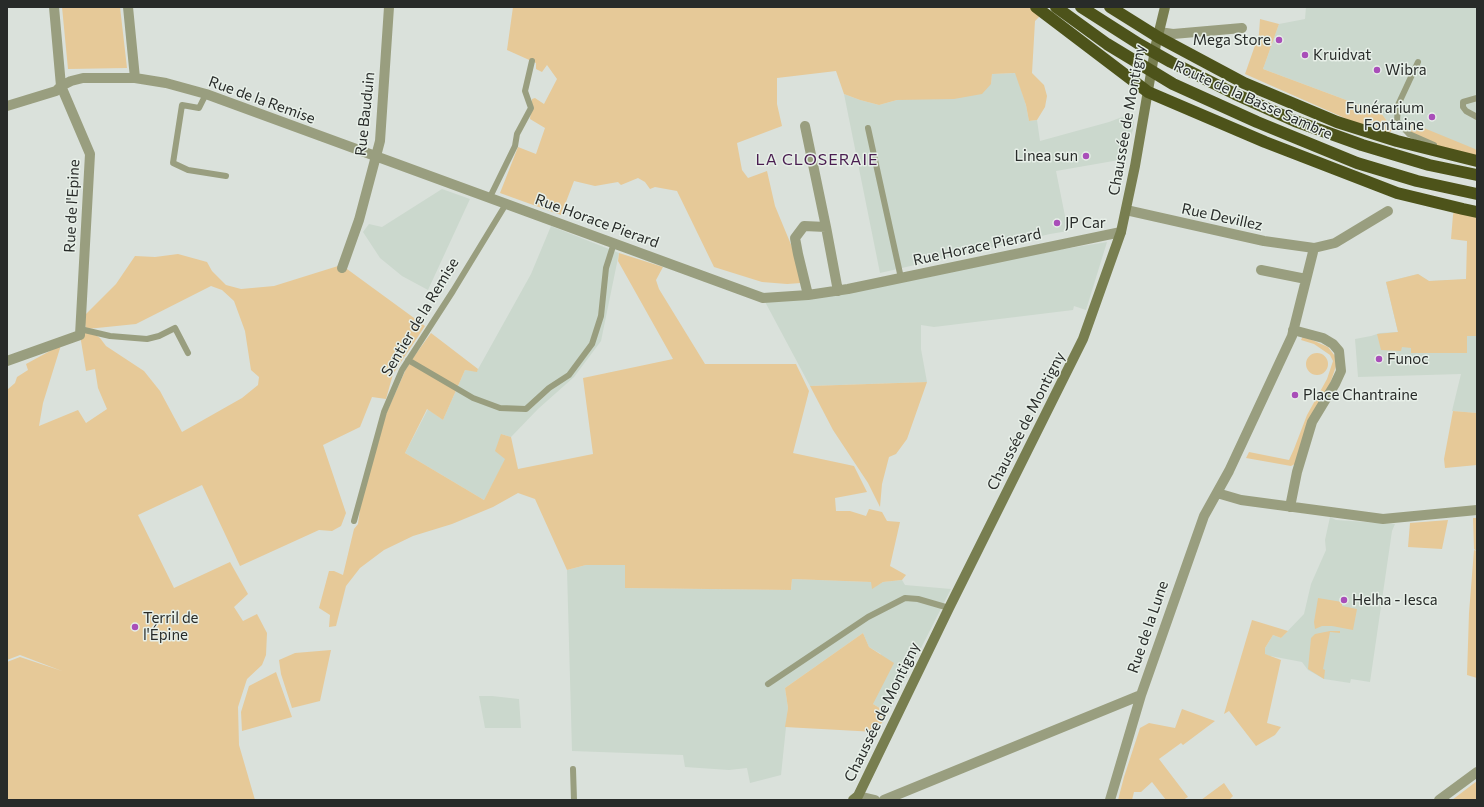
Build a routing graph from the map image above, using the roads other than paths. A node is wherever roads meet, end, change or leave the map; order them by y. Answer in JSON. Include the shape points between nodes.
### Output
{"nodes":[{"id":1,"x":54,"y":7,"type":"edge"},
{"id":2,"x":128,"y":7,"type":"edge"},
{"id":3,"x":389,"y":7,"type":"edge"},
{"id":4,"x":1036,"y":7,"type":"edge"},
{"id":5,"x":1056,"y":7,"type":"edge"},
{"id":6,"x":1081,"y":7,"type":"edge"},
{"id":7,"x":1110,"y":7,"type":"edge"},
{"id":8,"x":1165,"y":7,"type":"edge"},
{"id":9,"x":1242,"y":28,"type":"dead end"},
{"id":10,"x":1158,"y":38,"type":"junction"},
{"id":11,"x":532,"y":62,"type":"dead end"},
{"id":12,"x":1418,"y":62,"type":"dead end"},
{"id":13,"x":135,"y":78,"type":"junction"},
{"id":14,"x":61,"y":86,"type":"junction"},
{"id":15,"x":1149,"y":87,"type":"junction"},
{"id":16,"x":206,"y":94,"type":"junction"},
{"id":17,"x":1477,"y":98,"type":"edge"},
{"id":18,"x":7,"y":106,"type":"edge"},
{"id":19,"x":1477,"y":117,"type":"edge"},
{"id":20,"x":805,"y":126,"type":"dead end"},
{"id":21,"x":868,"y":128,"type":"dead end"},
{"id":22,"x":377,"y":158,"type":"junction"},
{"id":23,"x":1464,"y":159,"type":"junction"},
{"id":24,"x":1477,"y":161,"type":"edge"},
{"id":25,"x":1477,"y":175,"type":"edge"},
{"id":26,"x":226,"y":176,"type":"dead end"},
{"id":27,"x":1477,"y":194,"type":"edge"},
{"id":28,"x":490,"y":197,"type":"junction"},
{"id":29,"x":506,"y":204,"type":"junction"},
{"id":30,"x":1126,"y":210,"type":"junction"},
{"id":31,"x":1388,"y":211,"type":"dead end"},
{"id":32,"x":1477,"y":212,"type":"edge"},
{"id":33,"x":826,"y":227,"type":"junction"},
{"id":34,"x":1121,"y":232,"type":"junction"},
{"id":35,"x":614,"y":243,"type":"junction"},
{"id":36,"x":1314,"y":248,"type":"junction"},
{"id":37,"x":342,"y":268,"type":"dead end"},
{"id":38,"x":1261,"y":270,"type":"dead end"},
{"id":39,"x":901,"y":278,"type":"junction"},
{"id":40,"x":1306,"y":279,"type":"junction"},
{"id":41,"x":838,"y":291,"type":"junction"},
{"id":42,"x":808,"y":295,"type":"junction"},
{"id":43,"x":80,"y":329,"type":"junction"},
{"id":44,"x":1293,"y":330,"type":"junction"},
{"id":45,"x":188,"y":353,"type":"dead end"},
{"id":46,"x":408,"y":360,"type":"junction"},
{"id":47,"x":7,"y":361,"type":"edge"},
{"id":48,"x":1216,"y":493,"type":"junction"},
{"id":49,"x":1286,"y":506,"type":"junction"},
{"id":50,"x":1477,"y":510,"type":"edge"},
{"id":51,"x":354,"y":521,"type":"dead end"},
{"id":52,"x":949,"y":608,"type":"junction"},
{"id":53,"x":768,"y":684,"type":"dead end"},
{"id":54,"x":1141,"y":696,"type":"junction"},
{"id":55,"x":573,"y":769,"type":"dead end"},
{"id":56,"x":1477,"y":772,"type":"edge"},
{"id":57,"x":856,"y":798,"type":"edge"},
{"id":58,"x":574,"y":800,"type":"edge"},
{"id":59,"x":875,"y":800,"type":"edge"},
{"id":60,"x":884,"y":800,"type":"edge"},
{"id":61,"x":1110,"y":800,"type":"edge"},
{"id":62,"x":1439,"y":800,"type":"edge"}],
"edges":[{"from":1,"to":14,"type":"street","name":"Rue de l'Epine"},
{"from":2,"to":13,"type":"street"},
{"from":3,"to":22,"type":"street","name":"Rue Bauduin"},
{"from":4,"to":15,"type":"highway","via":[[1074,38],[1135,81]]},
{"from":5,"to":27,"type":"highway","name":"Route de la Basse Sambre","via":[[1107,44],[1173,84],[1257,122],[1357,163],[1417,181]]},
{"from":6,"to":25,"type":"highway","name":"Route de la Basse Sambre","via":[[1171,62],[1295,121],[1422,163]]},
{"from":7,"to":10,"type":"highway"},
{"from":8,"to":10,"type":"main road","name":"Chaussée de Montigny"},
{"from":9,"to":10,"type":"street","name":"Chaussée de Montigny","via":[[1173,34]]},
{"from":10,"to":15,"type":"main road","name":"Chaussée de Montigny"},
{"from":10,"to":23,"type":"highway","via":[[1244,83],[1337,122]]},
{"from":11,"to":28,"type":"lane","via":[[525,91],[530,108]]},
{"from":12,"to":23,"type":"lane","via":[[1398,105],[1396,121],[1409,134]]},
{"from":13,"to":14,"type":"street","name":"Rue de la Remise","via":[[83,78]]},
{"from":13,"to":16,"type":"street","name":"Rue de la Remise"},
{"from":14,"to":18,"type":"street","name":"Rue de la Remise","via":[[56,91]]},
{"from":14,"to":43,"type":"street","name":"Rue de l'Epine","via":[[90,154]]},
{"from":15,"to":30,"type":"main road","name":"Chaussée de Montigny"},
{"from":15,"to":32,"type":"highway","via":[[1265,142],[1398,193]]},
{"from":16,"to":22,"type":"street","name":"Rue de la Remise"},
{"from":16,"to":26,"type":"lane","via":[[199,108],[182,105],[172,163],[188,170]]},
{"from":17,"to":19,"type":"lane","via":[[1463,102],[1462,107]]},
{"from":20,"to":33,"type":"street"},
{"from":21,"to":39,"type":"lane"},
{"from":22,"to":28,"type":"street","name":"Rue Horace Pierard"},
{"from":22,"to":37,"type":"street","name":"Rue Bauduin"},
{"from":23,"to":24,"type":"highway"},
{"from":28,"to":29,"type":"street","name":"Rue Horace Pierard"},
{"from":29,"to":35,"type":"street","name":"Rue Horace Pierard"},
{"from":29,"to":46,"type":"lane","name":"Sentier de la Remise"},
{"from":30,"to":34,"type":"main road","name":"Chaussée de Montigny"},
{"from":30,"to":36,"type":"street","name":"Rue Devillez","via":[[1264,241]]},
{"from":31,"to":36,"type":"street","name":"Rue Devillez","via":[[1335,243]]},
{"from":33,"to":41,"type":"street"},
{"from":33,"to":42,"type":"street","via":[[804,226],[795,238]]},
{"from":34,"to":39,"type":"street","name":"Rue Horace Pierard"},
{"from":34,"to":52,"type":"main road","name":"Chaussée de Montigny","via":[[1083,339]]},
{"from":35,"to":42,"type":"street","name":"Rue Horace Pierard","via":[[763,298]]},
{"from":35,"to":46,"type":"lane","via":[[606,268],[601,316],[592,344],[568,375],[526,409],[500,408],[473,398]]},
{"from":36,"to":40,"type":"street"},
{"from":38,"to":40,"type":"street"},
{"from":39,"to":41,"type":"street","name":"Rue Horace Pierard"},
{"from":40,"to":44,"type":"street","name":"Rue de la Lune"},
{"from":41,"to":42,"type":"street","name":"Rue Horace Pierard"},
{"from":43,"to":45,"type":"lane","via":[[110,336],[147,339],[175,328]]},
{"from":43,"to":47,"type":"street","via":[[80,335]]},
{"from":44,"to":48,"type":"street","name":"Rue de la Lune","via":[[1229,471]]},
{"from":44,"to":49,"type":"street","via":[[1323,338],[1333,344],[1339,351],[1341,371],[1312,422]]},
{"from":46,"to":51,"type":"lane","name":"Sentier de la Remise","via":[[384,412]]},
{"from":48,"to":49,"type":"street","via":[[1241,500]]},
{"from":48,"to":54,"type":"street","name":"Rue de la Lune","via":[[1190,552]]},
{"from":49,"to":50,"type":"street","via":[[1383,519]]},
{"from":52,"to":53,"type":"lane","via":[[918,598],[905,598],[868,617]]},
{"from":52,"to":57,"type":"main road","name":"Chaussée de Montigny"},
{"from":54,"to":60,"type":"street","name":"Rue de la Lune"},
{"from":54,"to":61,"type":"street"},
{"from":55,"to":58,"type":"lane"},
{"from":56,"to":62,"type":"street"},
{"from":57,"to":59,"type":"street"}]}
